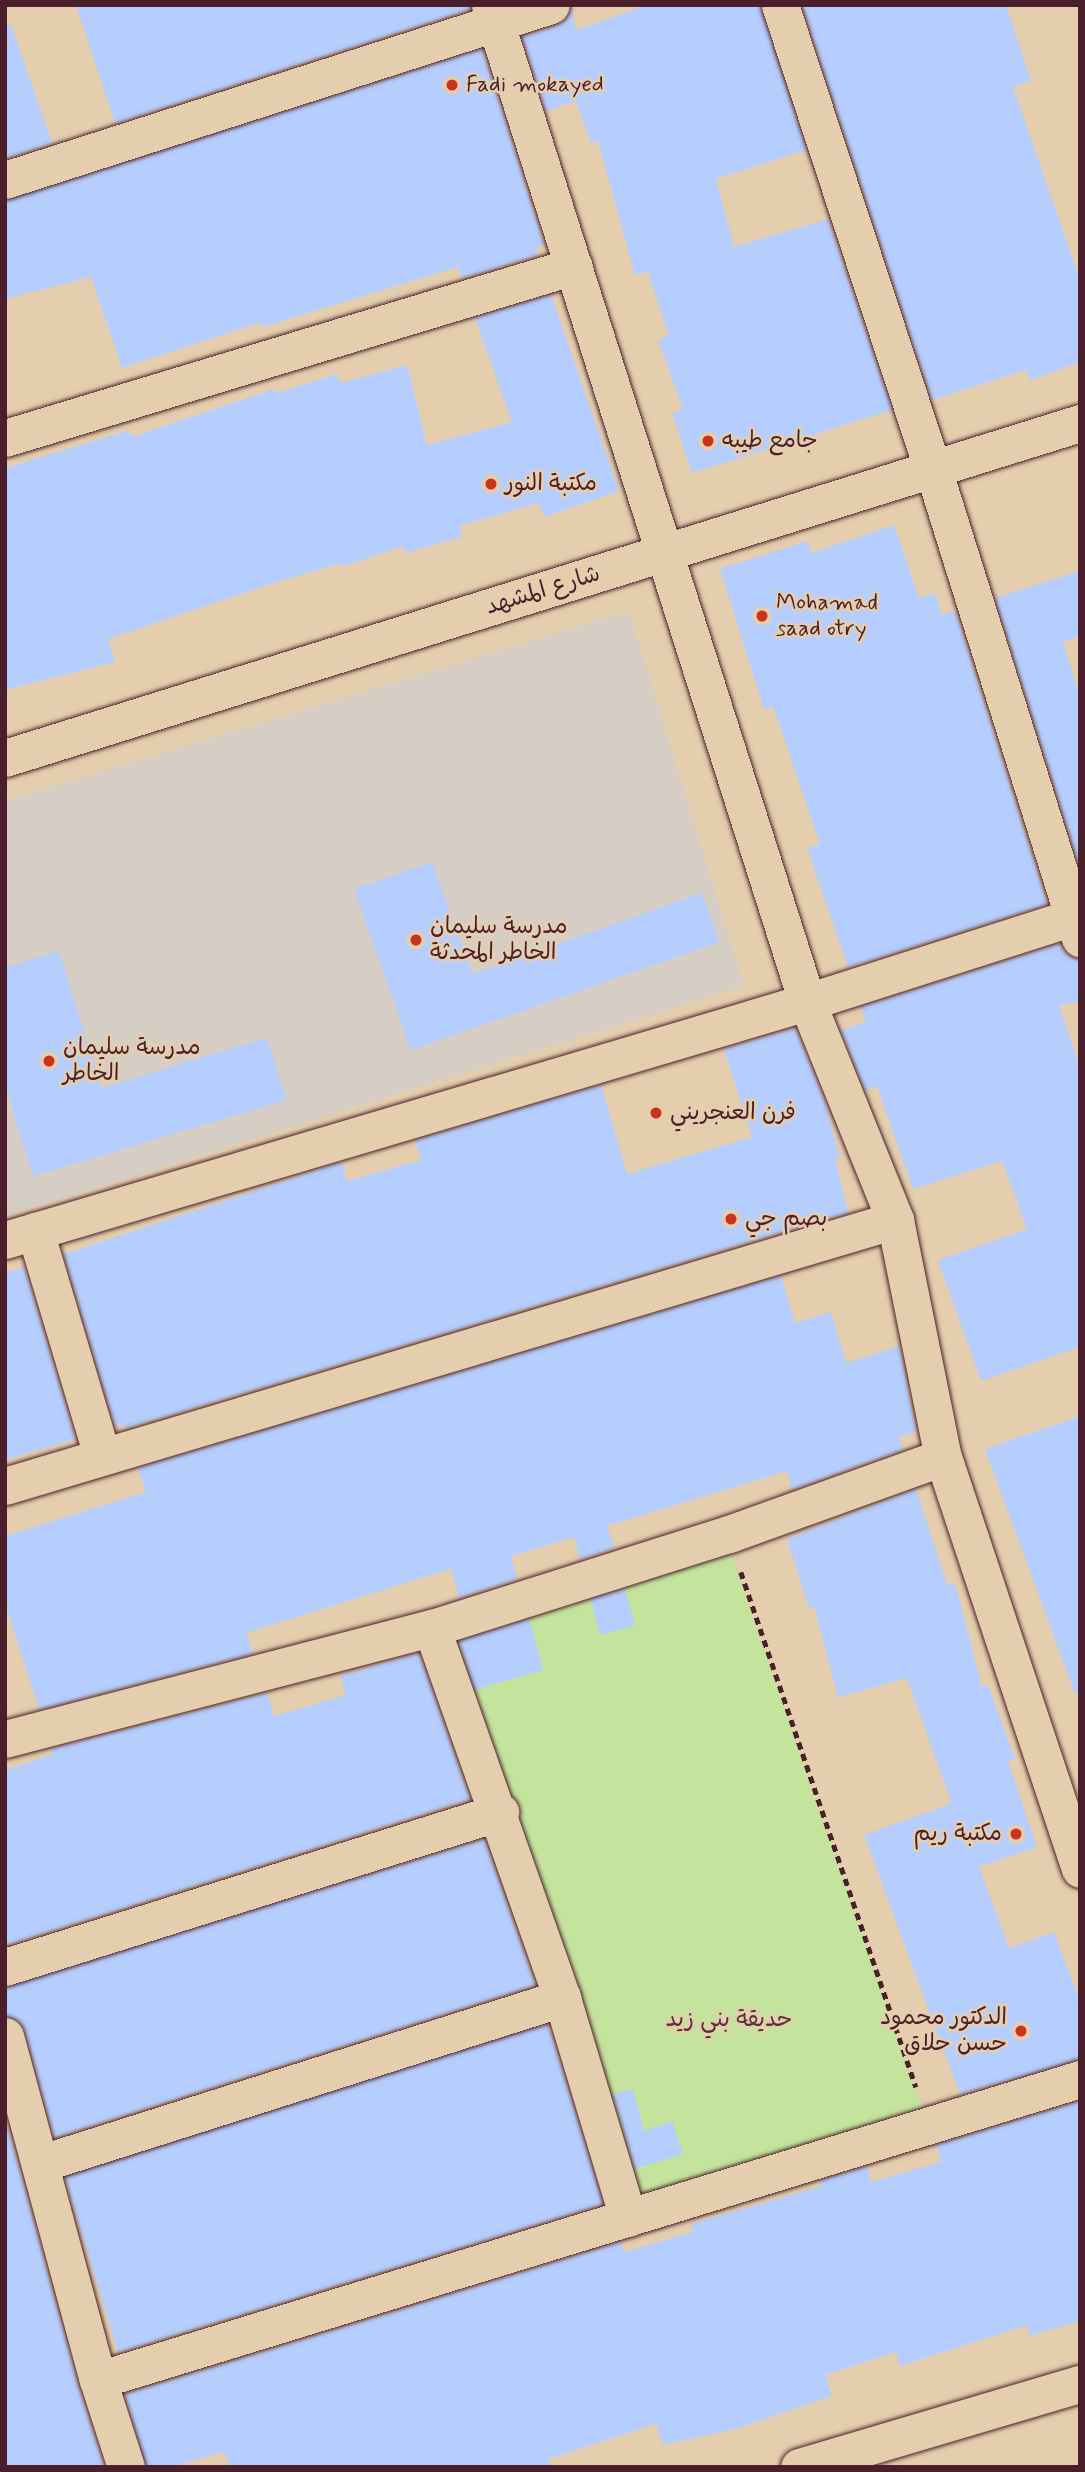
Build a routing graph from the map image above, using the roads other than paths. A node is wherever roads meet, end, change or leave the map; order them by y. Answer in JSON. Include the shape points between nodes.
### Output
{"nodes":[{"id":1,"x":551,"y":5,"type":"edge"},
{"id":2,"x":780,"y":5,"type":"edge"},
{"id":3,"x":492,"y":13,"type":"edge"},
{"id":4,"x":5,"y":180,"type":"edge"},
{"id":5,"x":574,"y":266,"type":"junction"},
{"id":6,"x":1080,"y":423,"type":"edge"},
{"id":7,"x":5,"y":438,"type":"edge"},
{"id":8,"x":933,"y":469,"type":"junction"},
{"id":9,"x":665,"y":553,"type":"junction"},
{"id":10,"x":5,"y":758,"type":"edge"},
{"id":11,"x":1077,"y":924,"type":"edge"},
{"id":12,"x":807,"y":1002,"type":"junction"},
{"id":13,"x":895,"y":1220,"type":"junction"},
{"id":14,"x":20,"y":1235,"type":"edge"},
{"id":15,"x":102,"y":1456,"type":"junction"},
{"id":16,"x":943,"y":1457,"type":"junction"},
{"id":17,"x":5,"y":1486,"type":"edge"},
{"id":18,"x":432,"y":1628,"type":"junction"},
{"id":19,"x":5,"y":1739,"type":"edge"},
{"id":20,"x":500,"y":1812,"type":"junction"},
{"id":21,"x":1080,"y":1869,"type":"edge"},
{"id":22,"x":5,"y":1967,"type":"edge"},
{"id":23,"x":562,"y":1998,"type":"junction"},
{"id":24,"x":5,"y":2036,"type":"edge"},
{"id":25,"x":1080,"y":2079,"type":"edge"},
{"id":26,"x":42,"y":2163,"type":"junction"},
{"id":27,"x":628,"y":2218,"type":"junction"},
{"id":28,"x":98,"y":2381,"type":"junction"},
{"id":29,"x":1080,"y":2384,"type":"edge"},
{"id":30,"x":126,"y":2467,"type":"edge"},
{"id":31,"x":799,"y":2467,"type":"edge"}],
"edges":[{"from":1,"to":3,"type":"street"},
{"from":2,"to":8,"type":"street"},
{"from":3,"to":4,"type":"street"},
{"from":3,"to":5,"type":"street"},
{"from":5,"to":7,"type":"street"},
{"from":5,"to":9,"type":"street"},
{"from":6,"to":8,"type":"street","name":"شارع المشهد"},
{"from":8,"to":9,"type":"street","name":"شارع المشهد"},
{"from":8,"to":11,"type":"street"},
{"from":9,"to":10,"type":"street","name":"شارع المشهد"},
{"from":9,"to":12,"type":"street"},
{"from":11,"to":12,"type":"street"},
{"from":12,"to":13,"type":"street"},
{"from":12,"to":14,"type":"street"},
{"from":13,"to":15,"type":"street"},
{"from":13,"to":16,"type":"street"},
{"from":14,"to":15,"type":"street"},
{"from":15,"to":17,"type":"street"},
{"from":16,"to":18,"type":"street","via":[[729,1534]]},
{"from":16,"to":21,"type":"street"},
{"from":18,"to":19,"type":"street"},
{"from":18,"to":20,"type":"street"},
{"from":20,"to":22,"type":"street"},
{"from":20,"to":23,"type":"street"},
{"from":23,"to":26,"type":"street"},
{"from":23,"to":27,"type":"street"},
{"from":24,"to":26,"type":"street"},
{"from":25,"to":27,"type":"street"},
{"from":26,"to":28,"type":"street"},
{"from":27,"to":28,"type":"street"},
{"from":28,"to":30,"type":"street"},
{"from":29,"to":31,"type":"street"}]}
